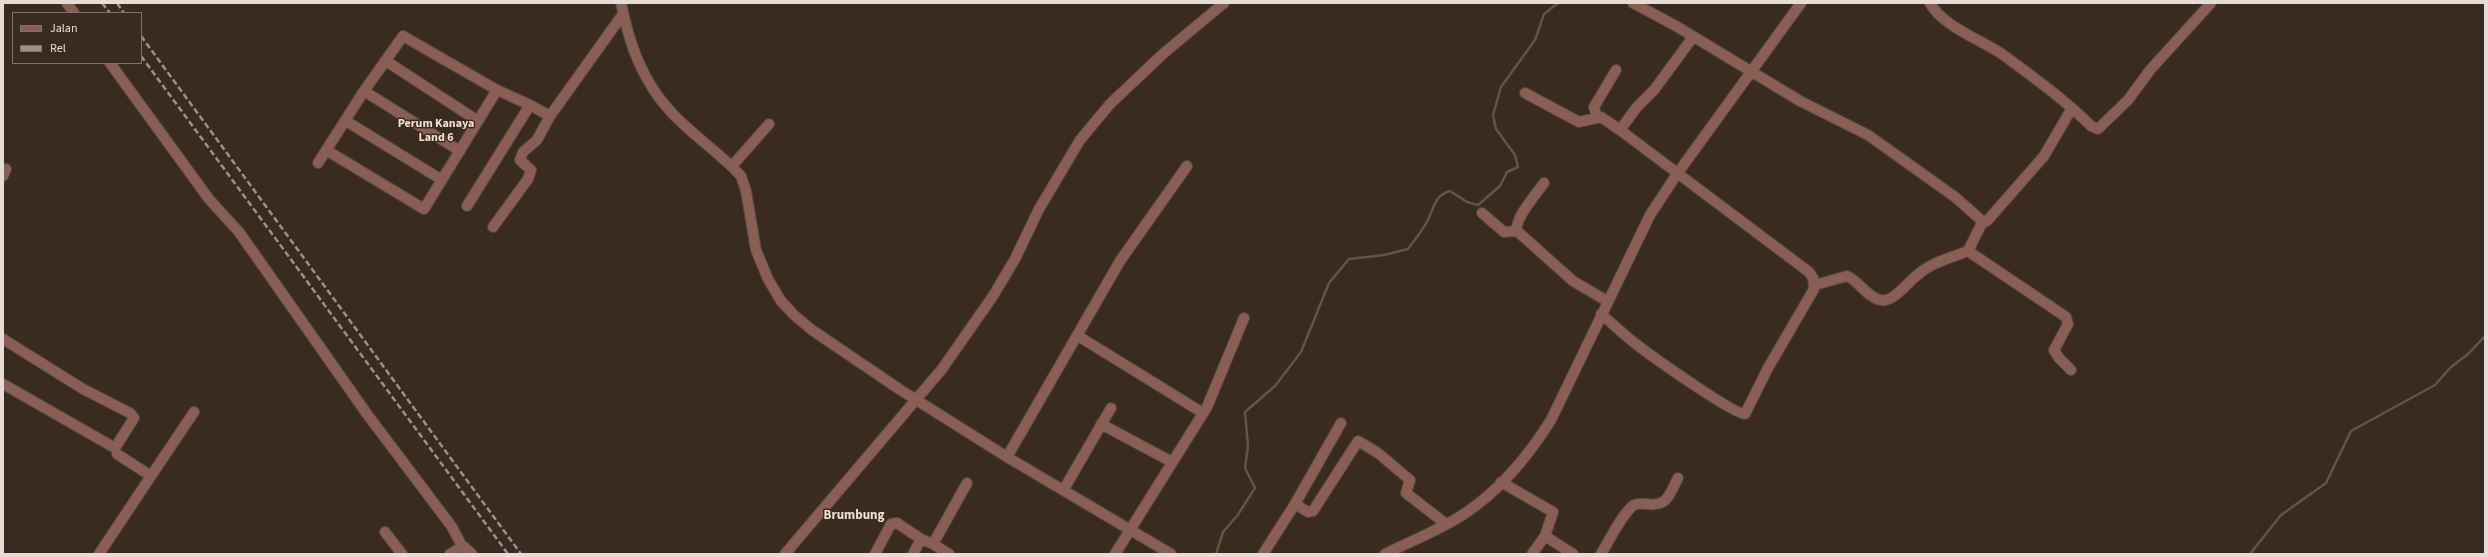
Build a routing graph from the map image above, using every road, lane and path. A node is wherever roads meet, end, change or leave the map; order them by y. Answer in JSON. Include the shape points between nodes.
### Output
{"nodes":[{"id":1,"x":67,"y":3,"type":"edge"},
{"id":2,"x":620,"y":3,"type":"edge"},
{"id":3,"x":1224,"y":3,"type":"edge"},
{"id":4,"x":1633,"y":3,"type":"edge"},
{"id":5,"x":1801,"y":3,"type":"edge"},
{"id":6,"x":1930,"y":3,"type":"edge"},
{"id":7,"x":2211,"y":3,"type":"edge"},
{"id":8,"x":73,"y":12,"type":"edge"},
{"id":9,"x":623,"y":14,"type":"junction"},
{"id":10,"x":1693,"y":37,"type":"junction"},
{"id":11,"x":386,"y":61,"type":"junction"},
{"id":12,"x":111,"y":64,"type":"edge"},
{"id":13,"x":1616,"y":70,"type":"dead end"},
{"id":14,"x":1750,"y":72,"type":"junction"},
{"id":15,"x":497,"y":90,"type":"junction"},
{"id":16,"x":364,"y":91,"type":"junction"},
{"id":17,"x":1525,"y":93,"type":"dead end"},
{"id":18,"x":530,"y":105,"type":"junction"},
{"id":19,"x":2072,"y":108,"type":"junction"},
{"id":20,"x":550,"y":116,"type":"junction"},
{"id":21,"x":1597,"y":118,"type":"junction"},
{"id":22,"x":346,"y":121,"type":"junction"},
{"id":23,"x":478,"y":121,"type":"junction"},
{"id":24,"x":769,"y":124,"type":"dead end"},
{"id":25,"x":1620,"y":130,"type":"junction"},
{"id":26,"x":326,"y":150,"type":"junction"},
{"id":27,"x":460,"y":151,"type":"junction"},
{"id":28,"x":318,"y":163,"type":"dead end"},
{"id":29,"x":732,"y":166,"type":"junction"},
{"id":30,"x":1188,"y":166,"type":"dead end"},
{"id":31,"x":1677,"y":174,"type":"junction"},
{"id":32,"x":442,"y":180,"type":"junction"},
{"id":33,"x":1544,"y":183,"type":"dead end"},
{"id":34,"x":467,"y":206,"type":"dead end"},
{"id":35,"x":1482,"y":213,"type":"dead end"},
{"id":36,"x":1981,"y":224,"type":"junction"},
{"id":37,"x":493,"y":227,"type":"dead end"},
{"id":38,"x":1517,"y":231,"type":"junction"},
{"id":39,"x":1968,"y":251,"type":"junction"},
{"id":40,"x":1815,"y":285,"type":"junction"},
{"id":41,"x":1607,"y":301,"type":"junction"},
{"id":42,"x":1601,"y":314,"type":"junction"},
{"id":43,"x":1244,"y":318,"type":"dead end"},
{"id":44,"x":1078,"y":336,"type":"junction"},
{"id":45,"x":3,"y":339,"type":"edge"},
{"id":46,"x":2071,"y":370,"type":"dead end"},
{"id":47,"x":3,"y":384,"type":"edge"},
{"id":48,"x":916,"y":399,"type":"junction"},
{"id":49,"x":1111,"y":408,"type":"dead end"},
{"id":50,"x":194,"y":412,"type":"dead end"},
{"id":51,"x":1203,"y":413,"type":"junction"},
{"id":52,"x":1341,"y":423,"type":"dead end"},
{"id":53,"x":1102,"y":424,"type":"junction"},
{"id":54,"x":117,"y":454,"type":"dead end"},
{"id":55,"x":1007,"y":457,"type":"junction"},
{"id":56,"x":1172,"y":462,"type":"junction"},
{"id":57,"x":151,"y":476,"type":"junction"},
{"id":58,"x":1678,"y":478,"type":"dead end"},
{"id":59,"x":1501,"y":482,"type":"junction"},
{"id":60,"x":967,"y":484,"type":"dead end"},
{"id":61,"x":1064,"y":489,"type":"junction"},
{"id":62,"x":1295,"y":504,"type":"junction"},
{"id":63,"x":1446,"y":524,"type":"junction"},
{"id":64,"x":1129,"y":530,"type":"junction"},
{"id":65,"x":385,"y":532,"type":"dead end"},
{"id":66,"x":1545,"y":536,"type":"junction"},
{"id":67,"x":921,"y":539,"type":"junction"},
{"id":68,"x":933,"y":544,"type":"junction"},
{"id":69,"x":462,"y":546,"type":"junction"},
{"id":70,"x":99,"y":554,"type":"edge"},
{"id":71,"x":402,"y":554,"type":"edge"},
{"id":72,"x":450,"y":554,"type":"edge"},
{"id":73,"x":472,"y":554,"type":"edge"},
{"id":74,"x":785,"y":554,"type":"edge"},
{"id":75,"x":875,"y":554,"type":"edge"},
{"id":76,"x":913,"y":554,"type":"edge"},
{"id":77,"x":949,"y":554,"type":"edge"},
{"id":78,"x":1115,"y":554,"type":"edge"},
{"id":79,"x":1171,"y":554,"type":"edge"},
{"id":80,"x":1263,"y":554,"type":"edge"},
{"id":81,"x":1385,"y":554,"type":"edge"},
{"id":82,"x":1532,"y":554,"type":"edge"},
{"id":83,"x":1573,"y":554,"type":"edge"},
{"id":84,"x":1601,"y":554,"type":"edge"}],
"edges":[{"from":1,"to":8,"type":"street"},
{"from":2,"to":9,"type":"street"},
{"from":3,"to":48,"type":"street","via":[[1164,53],[1110,104],[1080,140],[1039,209],[1015,260],[942,369]]},
{"from":4,"to":10,"type":"street"},
{"from":5,"to":14,"type":"street"},
{"from":6,"to":19,"type":"street","via":[[1941,17],[2000,53]]},
{"from":7,"to":19,"type":"street","via":[[2102,127],[2094,128]]},
{"from":9,"to":20,"type":"street"},
{"from":9,"to":29,"type":"street","via":[[628,38],[642,72],[658,95],[671,112]]},
{"from":10,"to":14,"type":"street"},
{"from":10,"to":25,"type":"street","via":[[1654,90]]},
{"from":11,"to":15,"type":"street","via":[[406,35]]},
{"from":11,"to":16,"type":"street"},
{"from":11,"to":23,"type":"street"},
{"from":12,"to":69,"type":"street","via":[[172,151],[209,199],[239,232],[367,414],[454,530]]},
{"from":13,"to":21,"type":"street","via":[[1594,107]]},
{"from":14,"to":31,"type":"street"},
{"from":14,"to":36,"type":"street","via":[[1800,101],[1868,135],[1979,216]]},
{"from":15,"to":18,"type":"street"},
{"from":15,"to":23,"type":"street"},
{"from":16,"to":22,"type":"street"},
{"from":16,"to":27,"type":"street"},
{"from":17,"to":21,"type":"street","via":[[1581,122]]},
{"from":18,"to":20,"type":"street"},
{"from":18,"to":34,"type":"street"},
{"from":19,"to":36,"type":"street","via":[[2044,156],[1987,221]]},
{"from":20,"to":37,"type":"street","via":[[537,140],[523,152],[520,160],[531,170],[528,179]]},
{"from":21,"to":25,"type":"street","via":[[1603,118]]},
{"from":22,"to":26,"type":"street"},
{"from":22,"to":32,"type":"street"},
{"from":23,"to":27,"type":"street"},
{"from":24,"to":29,"type":"street"},
{"from":25,"to":31,"type":"street"},
{"from":26,"to":28,"type":"street"},
{"from":26,"to":32,"type":"street","via":[[422,209],[426,208]]},
{"from":27,"to":32,"type":"street"},
{"from":29,"to":48,"type":"street","via":[[741,176],[746,191],[756,250],[768,280],[781,301],[812,330]]},
{"from":30,"to":44,"type":"street","via":[[1120,261]]},
{"from":31,"to":40,"type":"street","via":[[1809,272]]},
{"from":31,"to":41,"type":"street","via":[[1642,230]]},
{"from":33,"to":38,"type":"street","via":[[1521,216]]},
{"from":35,"to":38,"type":"street","via":[[1504,232]]},
{"from":36,"to":39,"type":"street"},
{"from":38,"to":41,"type":"street","via":[[1573,281]]},
{"from":39,"to":40,"type":"street","via":[[1935,262],[1892,297],[1884,300],[1874,298],[1847,276]]},
{"from":39,"to":46,"type":"street","via":[[2066,317],[2068,324],[2054,350]]},
{"from":40,"to":42,"type":"street","via":[[1745,414],[1723,403],[1635,344]]},
{"from":41,"to":42,"type":"street"},
{"from":42,"to":59,"type":"street","via":[[1551,420],[1527,453]]},
{"from":43,"to":51,"type":"street"},
{"from":44,"to":51,"type":"street"},
{"from":44,"to":55,"type":"street"},
{"from":45,"to":47,"type":"street","via":[[83,389],[130,413],[134,418],[115,448]]},
{"from":48,"to":55,"type":"street"},
{"from":48,"to":74,"type":"street"},
{"from":49,"to":53,"type":"street"},
{"from":50,"to":57,"type":"street"},
{"from":51,"to":56,"type":"street"},
{"from":52,"to":62,"type":"street"},
{"from":53,"to":56,"type":"street"},
{"from":53,"to":61,"type":"street"},
{"from":54,"to":57,"type":"street"},
{"from":55,"to":61,"type":"street"},
{"from":56,"to":64,"type":"street"},
{"from":57,"to":70,"type":"street"},
{"from":58,"to":84,"type":"street","via":[[1662,504],[1639,504],[1630,509]]},
{"from":59,"to":63,"type":"street","via":[[1472,509]]},
{"from":59,"to":66,"type":"street","via":[[1552,510],[1554,515]]},
{"from":60,"to":68,"type":"street"},
{"from":61,"to":64,"type":"street"},
{"from":62,"to":63,"type":"street","via":[[1308,512],[1313,510],[1355,443],[1359,441],[1378,453],[1410,480],[1406,493]]},
{"from":62,"to":80,"type":"street"},
{"from":63,"to":81,"type":"street"},
{"from":64,"to":78,"type":"street"},
{"from":64,"to":79,"type":"street"},
{"from":65,"to":71,"type":"street"},
{"from":66,"to":82,"type":"street"},
{"from":66,"to":83,"type":"street"},
{"from":67,"to":68,"type":"street"},
{"from":67,"to":75,"type":"street","via":[[897,523],[892,524]]},
{"from":67,"to":76,"type":"street"},
{"from":68,"to":77,"type":"street"},
{"from":69,"to":72,"type":"street"},
{"from":69,"to":73,"type":"street"}]}
